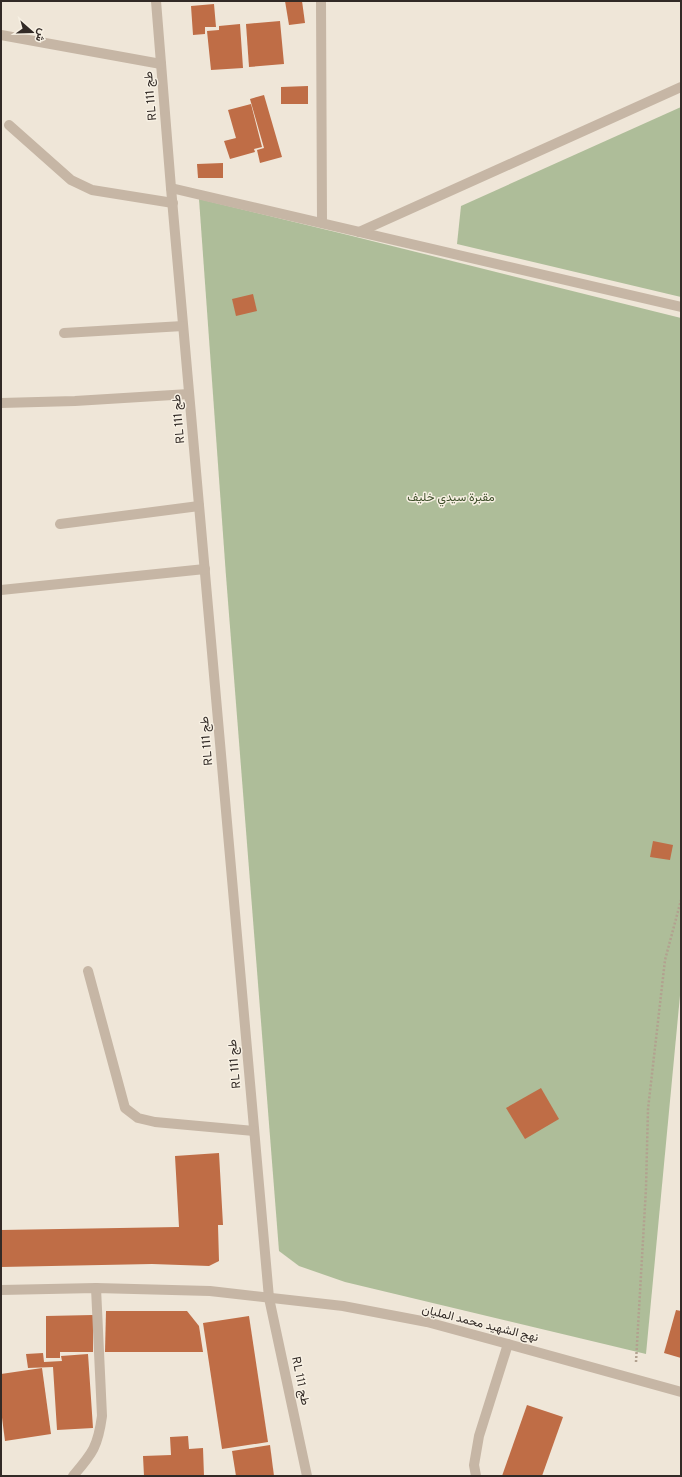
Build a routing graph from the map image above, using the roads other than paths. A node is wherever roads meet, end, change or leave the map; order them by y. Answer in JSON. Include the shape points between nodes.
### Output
{"nodes":[{"id":1,"x":156,"y":1,"type":"edge"},
{"id":2,"x":321,"y":1,"type":"edge"},
{"id":3,"x":1,"y":35,"type":"edge"},
{"id":4,"x":161,"y":64,"type":"junction"},
{"id":5,"x":681,"y":87,"type":"edge"},
{"id":6,"x":9,"y":125,"type":"dead end"},
{"id":7,"x":171,"y":188,"type":"junction"},
{"id":8,"x":173,"y":203,"type":"junction"},
{"id":9,"x":322,"y":222,"type":"junction"},
{"id":10,"x":359,"y":232,"type":"junction"},
{"id":11,"x":681,"y":307,"type":"edge"},
{"id":12,"x":183,"y":326,"type":"junction"},
{"id":13,"x":64,"y":333,"type":"dead end"},
{"id":14,"x":190,"y":394,"type":"junction"},
{"id":15,"x":1,"y":403,"type":"edge"},
{"id":16,"x":199,"y":506,"type":"junction"},
{"id":17,"x":60,"y":524,"type":"dead end"},
{"id":18,"x":205,"y":569,"type":"junction"},
{"id":19,"x":1,"y":590,"type":"edge"},
{"id":20,"x":88,"y":971,"type":"dead end"},
{"id":21,"x":254,"y":1131,"type":"junction"},
{"id":22,"x":96,"y":1288,"type":"junction"},
{"id":23,"x":1,"y":1290,"type":"edge"},
{"id":24,"x":269,"y":1298,"type":"junction"},
{"id":25,"x":508,"y":1344,"type":"junction"},
{"id":26,"x":681,"y":1392,"type":"edge"},
{"id":27,"x":73,"y":1476,"type":"edge"},
{"id":28,"x":307,"y":1476,"type":"edge"},
{"id":29,"x":476,"y":1476,"type":"edge"}],
"edges":[{"from":1,"to":4,"type":"street","name":"RL طج 111"},
{"from":2,"to":9,"type":"street"},
{"from":3,"to":4,"type":"street"},
{"from":4,"to":7,"type":"street","name":"RL طج 111"},
{"from":5,"to":10,"type":"street"},
{"from":6,"to":8,"type":"street","via":[[71,180],[92,190]]},
{"from":7,"to":8,"type":"street","name":"RL طج 111"},
{"from":7,"to":9,"type":"street"},
{"from":8,"to":12,"type":"street","name":"RL طج 111"},
{"from":9,"to":10,"type":"street"},
{"from":10,"to":11,"type":"street"},
{"from":12,"to":13,"type":"street"},
{"from":12,"to":14,"type":"street","name":"RL طج 111"},
{"from":14,"to":15,"type":"street"},
{"from":14,"to":16,"type":"street","name":"RL طج 111"},
{"from":16,"to":17,"type":"street"},
{"from":16,"to":18,"type":"street","name":"RL طج 111"},
{"from":18,"to":19,"type":"street"},
{"from":18,"to":21,"type":"street","name":"RL طج 111"},
{"from":20,"to":21,"type":"street","via":[[125,1108],[138,1118],[155,1122]]},
{"from":21,"to":24,"type":"street","name":"RL طج 111"},
{"from":22,"to":23,"type":"street","name":"نهج الشهيد محمد المليان"},
{"from":22,"to":24,"type":"street","name":"نهج الشهيد محمد المليان","via":[[210,1291]]},
{"from":22,"to":27,"type":"street","via":[[102,1416],[99,1436],[90,1457]]},
{"from":24,"to":25,"type":"street","name":"نهج الشهيد محمد المليان","via":[[343,1306],[427,1322]]},
{"from":24,"to":28,"type":"street","name":"RL طج 111"},
{"from":25,"to":26,"type":"street","name":"نهج الشهيد محمد المليان"},
{"from":25,"to":29,"type":"street","via":[[479,1436],[474,1465]]}]}
